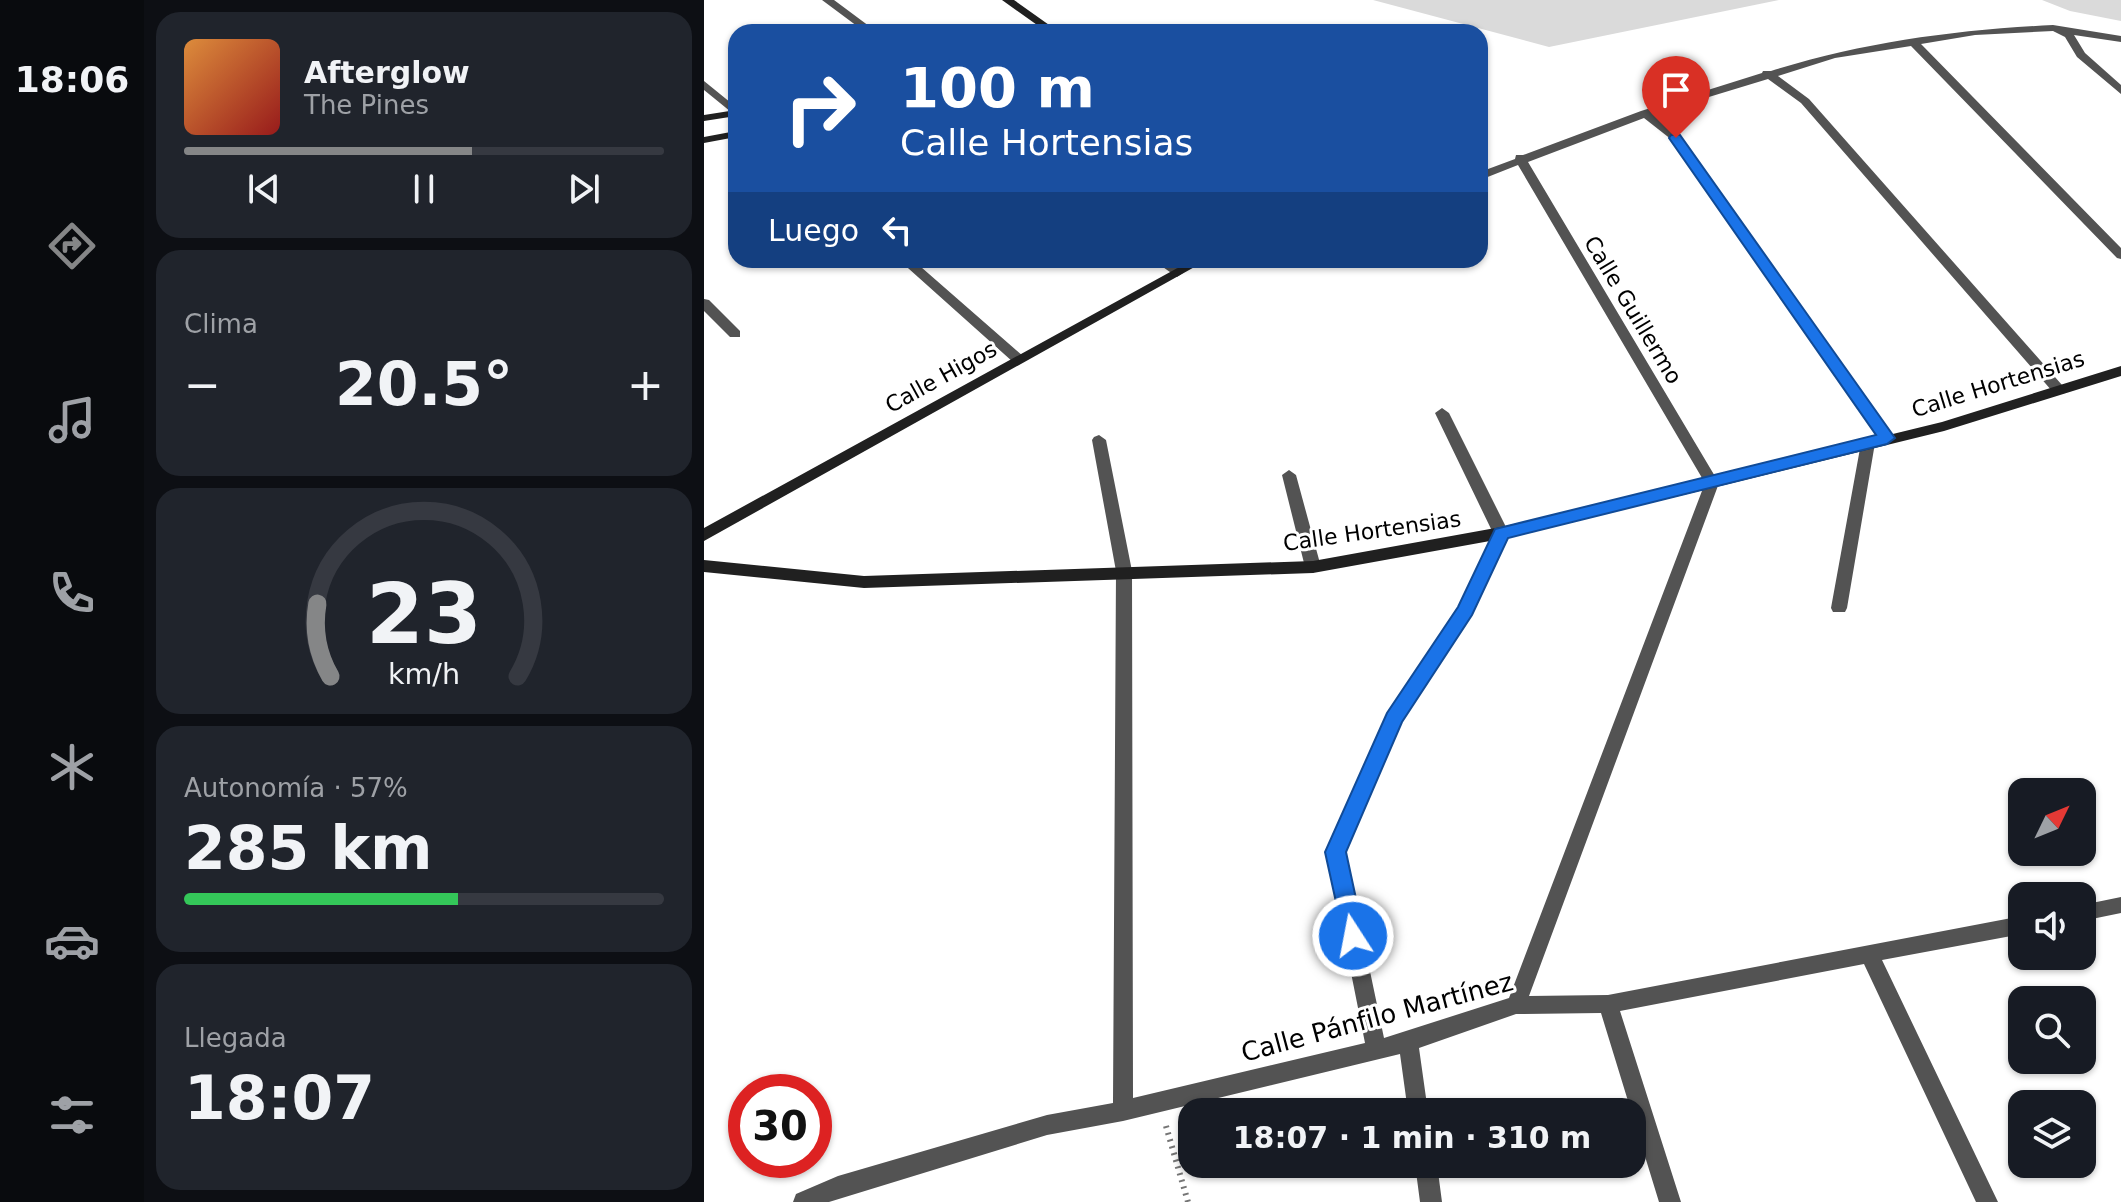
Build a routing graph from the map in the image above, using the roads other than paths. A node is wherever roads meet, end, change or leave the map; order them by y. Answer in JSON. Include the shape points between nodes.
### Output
{"nodes":[{"id":1,"x":827,"y":0,"type":"edge"},
{"id":2,"x":1007,"y":0,"type":"edge"},
{"id":3,"x":861,"y":24,"type":"edge"},
{"id":4,"x":1042,"y":24,"type":"edge"},
{"id":5,"x":2053,"y":28,"type":"junction"},
{"id":6,"x":2121,"y":39,"type":"edge"},
{"id":7,"x":1912,"y":41,"type":"junction"},
{"id":8,"x":1767,"y":73,"type":"junction"},
{"id":9,"x":704,"y":84,"type":"edge"},
{"id":10,"x":2121,"y":91,"type":"edge"},
{"id":11,"x":728,"y":106,"type":"edge"},
{"id":12,"x":1645,"y":113,"type":"junction"},
{"id":13,"x":728,"y":114,"type":"edge"},
{"id":14,"x":704,"y":118,"type":"edge"},
{"id":15,"x":728,"y":136,"type":"edge"},
{"id":16,"x":704,"y":140,"type":"edge"},
{"id":17,"x":1520,"y":158,"type":"junction"},
{"id":18,"x":1488,"y":172,"type":"edge"},
{"id":19,"x":2121,"y":255,"type":"edge"},
{"id":20,"x":914,"y":268,"type":"edge"},
{"id":21,"x":1170,"y":268,"type":"edge"},
{"id":22,"x":1186,"y":268,"type":"edge"},
{"id":23,"x":1177,"y":273,"type":"junction"},
{"id":24,"x":704,"y":303,"type":"edge"},
{"id":25,"x":735,"y":334,"type":"dead end"},
{"id":26,"x":1018,"y":359,"type":"junction"},
{"id":27,"x":2121,"y":371,"type":"edge"},
{"id":28,"x":2057,"y":388,"type":"junction"},
{"id":29,"x":1442,"y":413,"type":"dead end"},
{"id":30,"x":1887,"y":438,"type":"junction"},
{"id":31,"x":1099,"y":440,"type":"dead end"},
{"id":32,"x":1868,"y":443,"type":"junction"},
{"id":33,"x":1289,"y":475,"type":"dead end"},
{"id":34,"x":1712,"y":483,"type":"junction"},
{"id":35,"x":1501,"y":533,"type":"junction"},
{"id":36,"x":704,"y":535,"type":"edge"},
{"id":37,"x":704,"y":566,"type":"edge"},
{"id":38,"x":1313,"y":567,"type":"junction"},
{"id":39,"x":1124,"y":571,"type":"junction"},
{"id":40,"x":1839,"y":608,"type":"dead end"},
{"id":41,"x":2121,"y":905,"type":"edge"},
{"id":42,"x":2096,"y":910,"type":"edge"},
{"id":43,"x":2008,"y":928,"type":"edge"},
{"id":44,"x":1870,"y":955,"type":"junction"},
{"id":45,"x":1608,"y":1004,"type":"junction"},
{"id":46,"x":1516,"y":1005,"type":"junction"},
{"id":47,"x":1408,"y":1042,"type":"junction"},
{"id":48,"x":1376,"y":1048,"type":"junction"},
{"id":49,"x":1416,"y":1098,"type":"edge"},
{"id":50,"x":1123,"y":1111,"type":"junction"},
{"id":51,"x":1428,"y":1178,"type":"edge"},
{"id":52,"x":840,"y":1194,"type":"edge"},
{"id":53,"x":804,"y":1202,"type":"edge"},
{"id":54,"x":1431,"y":1202,"type":"edge"},
{"id":55,"x":1670,"y":1202,"type":"edge"},
{"id":56,"x":1987,"y":1202,"type":"edge"}],
"edges":[{"from":1,"to":3,"type":"street"},
{"from":2,"to":4,"type":"street"},
{"from":5,"to":6,"type":"street"},
{"from":5,"to":7,"type":"street"},
{"from":5,"to":10,"type":"street","via":[[2069,35],[2081,55]]},
{"from":7,"to":8,"type":"street"},
{"from":7,"to":19,"type":"street"},
{"from":8,"to":12,"type":"street"},
{"from":8,"to":28,"type":"street","via":[[1805,101]]},
{"from":9,"to":11,"type":"street"},
{"from":12,"to":17,"type":"street"},
{"from":12,"to":30,"type":"street","via":[[1676,138]]},
{"from":13,"to":14,"type":"street"},
{"from":15,"to":16,"type":"street"},
{"from":17,"to":18,"type":"street"},
{"from":17,"to":34,"type":"street","name":"Calle Guillermo"},
{"from":20,"to":26,"type":"street"},
{"from":21,"to":23,"type":"street"},
{"from":22,"to":23,"type":"street","name":"Calle Higos"},
{"from":23,"to":26,"type":"street","name":"Calle Higos"},
{"from":24,"to":25,"type":"street"},
{"from":26,"to":36,"type":"street","name":"Calle Higos"},
{"from":27,"to":28,"type":"street","name":"Calle Hortensias"},
{"from":28,"to":30,"type":"street","name":"Calle Hortensias","via":[[1944,426]]},
{"from":29,"to":35,"type":"street"},
{"from":30,"to":32,"type":"street","name":"Calle Hortensias"},
{"from":31,"to":39,"type":"street"},
{"from":32,"to":34,"type":"street","name":"Calle Hortensias"},
{"from":32,"to":40,"type":"street"},
{"from":33,"to":38,"type":"street"},
{"from":34,"to":35,"type":"street","name":"Calle Hortensias"},
{"from":34,"to":46,"type":"street"},
{"from":35,"to":38,"type":"street","name":"Calle Hortensias"},
{"from":35,"to":48,"type":"street","via":[[1466,610],[1394,718],[1336,852]]},
{"from":37,"to":39,"type":"street","name":"Calle Hortensias","via":[[864,582]]},
{"from":38,"to":39,"type":"street","name":"Calle Hortensias"},
{"from":39,"to":50,"type":"street"},
{"from":41,"to":42,"type":"street"},
{"from":43,"to":44,"type":"street","name":"Calle Pánfilo Martínez"},
{"from":44,"to":45,"type":"street","name":"Calle Pánfilo Martínez"},
{"from":44,"to":56,"type":"street"},
{"from":45,"to":46,"type":"street","name":"Calle Pánfilo Martínez"},
{"from":45,"to":55,"type":"street"},
{"from":46,"to":47,"type":"street","name":"Calle Pánfilo Martínez"},
{"from":47,"to":48,"type":"street","name":"Calle Pánfilo Martínez"},
{"from":47,"to":49,"type":"street"},
{"from":48,"to":50,"type":"street","name":"Calle Pánfilo Martínez"},
{"from":50,"to":52,"type":"street","name":"Calle Pánfilo Martínez","via":[[1047,1125]]},
{"from":51,"to":54,"type":"street"},
{"from":52,"to":53,"type":"street","name":"Calle Pánfilo Martínez"}]}
